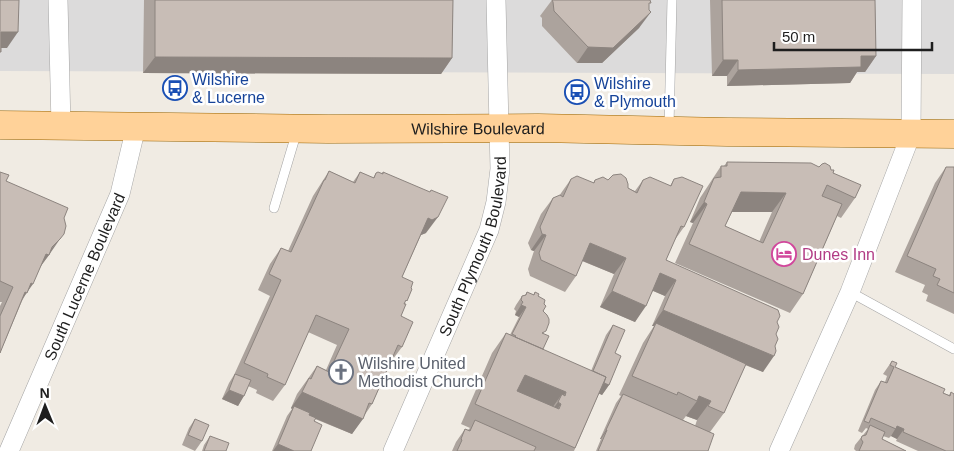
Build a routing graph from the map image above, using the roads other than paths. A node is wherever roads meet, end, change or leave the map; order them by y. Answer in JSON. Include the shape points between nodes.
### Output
{"nodes":[{"id":1,"x":58,"y":0,"type":"edge"},
{"id":2,"x":496,"y":0,"type":"edge"},
{"id":3,"x":672,"y":0,"type":"edge"},
{"id":4,"x":912,"y":0,"type":"edge"},
{"id":5,"x":0,"y":125,"type":"edge"},
{"id":6,"x":61,"y":126,"type":"junction"},
{"id":7,"x":136,"y":127,"type":"junction"},
{"id":8,"x":298,"y":128,"type":"junction"},
{"id":9,"x":500,"y":128,"type":"junction"},
{"id":10,"x":669,"y":131,"type":"junction"},
{"id":11,"x":911,"y":134,"type":"junction"},
{"id":12,"x":954,"y":134,"type":"edge"},
{"id":13,"x":274,"y":208,"type":"dead end"},
{"id":14,"x":850,"y":292,"type":"junction"},
{"id":15,"x":954,"y":349,"type":"edge"},
{"id":16,"x":9,"y":451,"type":"edge"},
{"id":17,"x":393,"y":451,"type":"edge"},
{"id":18,"x":780,"y":451,"type":"edge"}],
"edges":[{"from":1,"to":6,"type":"street"},
{"from":2,"to":9,"type":"street","name":"South Plymouth Boulevard"},
{"from":3,"to":10,"type":"lane"},
{"from":4,"to":11,"type":"street"},
{"from":5,"to":6,"type":"main road","name":"Wilshire Boulevard"},
{"from":6,"to":7,"type":"main road","name":"Wilshire Boulevard"},
{"from":7,"to":8,"type":"main road","name":"Wilshire Boulevard"},
{"from":7,"to":16,"type":"street","name":"South Lucerne Boulevard","via":[[120,194]]},
{"from":8,"to":9,"type":"main road","name":"Wilshire Boulevard"},
{"from":8,"to":13,"type":"lane"},
{"from":9,"to":10,"type":"main road","name":"Wilshire Boulevard"},
{"from":9,"to":17,"type":"street","name":"South Plymouth Boulevard","via":[[500,169],[489,230]]},
{"from":10,"to":11,"type":"main road","name":"Wilshire Boulevard"},
{"from":11,"to":12,"type":"main road","name":"Wilshire Boulevard"},
{"from":11,"to":14,"type":"street"},
{"from":14,"to":15,"type":"lane"},
{"from":14,"to":18,"type":"street"}]}
